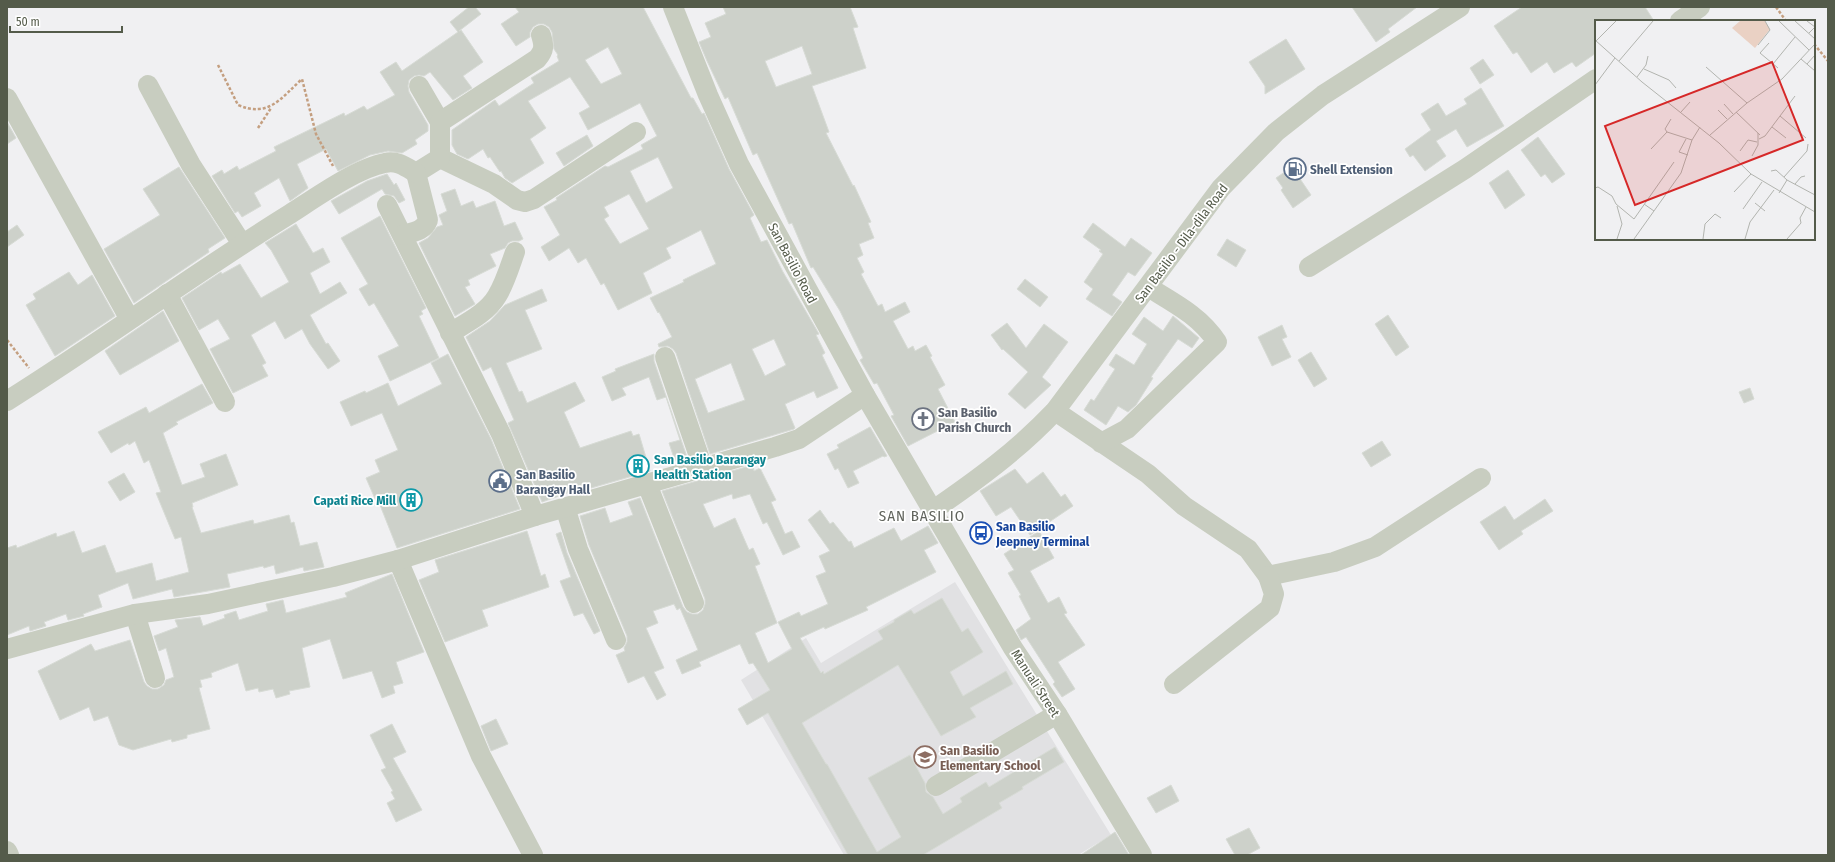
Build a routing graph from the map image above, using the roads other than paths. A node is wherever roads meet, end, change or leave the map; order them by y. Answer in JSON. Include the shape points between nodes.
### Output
{"nodes":[{"id":1,"x":673,"y":7,"type":"edge"},
{"id":2,"x":1460,"y":7,"type":"edge"},
{"id":3,"x":1700,"y":7,"type":"edge"},
{"id":4,"x":1681,"y":20,"type":"edge"},
{"id":5,"x":541,"y":35,"type":"dead end"},
{"id":6,"x":1595,"y":80,"type":"edge"},
{"id":7,"x":148,"y":85,"type":"dead end"},
{"id":8,"x":418,"y":86,"type":"dead end"},
{"id":9,"x":7,"y":98,"type":"edge"},
{"id":10,"x":440,"y":122,"type":"junction"},
{"id":11,"x":636,"y":132,"type":"dead end"},
{"id":12,"x":440,"y":158,"type":"junction"},
{"id":13,"x":416,"y":173,"type":"junction"},
{"id":14,"x":387,"y":205,"type":"dead end"},
{"id":15,"x":403,"y":235,"type":"junction"},
{"id":16,"x":242,"y":244,"type":"junction"},
{"id":17,"x":515,"y":252,"type":"dead end"},
{"id":18,"x":1309,"y":267,"type":"dead end"},
{"id":19,"x":1148,"y":287,"type":"junction"},
{"id":20,"x":167,"y":294,"type":"junction"},
{"id":21,"x":130,"y":318,"type":"junction"},
{"id":22,"x":450,"y":333,"type":"junction"},
{"id":23,"x":666,"y":357,"type":"dead end"},
{"id":24,"x":865,"y":394,"type":"junction"},
{"id":25,"x":7,"y":401,"type":"edge"},
{"id":26,"x":225,"y":402,"type":"dead end"},
{"id":27,"x":1055,"y":410,"type":"junction"},
{"id":28,"x":1101,"y":443,"type":"junction"},
{"id":29,"x":704,"y":468,"type":"junction"},
{"id":30,"x":1482,"y":478,"type":"dead end"},
{"id":31,"x":647,"y":484,"type":"junction"},
{"id":32,"x":565,"y":508,"type":"junction"},
{"id":33,"x":932,"y":511,"type":"junction"},
{"id":34,"x":535,"y":516,"type":"junction"},
{"id":35,"x":398,"y":560,"type":"junction"},
{"id":36,"x":1268,"y":576,"type":"junction"},
{"id":37,"x":694,"y":603,"type":"dead end"},
{"id":38,"x":134,"y":614,"type":"junction"},
{"id":39,"x":616,"y":640,"type":"dead end"},
{"id":40,"x":7,"y":649,"type":"edge"},
{"id":41,"x":155,"y":678,"type":"dead end"},
{"id":42,"x":1174,"y":684,"type":"dead end"},
{"id":43,"x":1057,"y":714,"type":"junction"},
{"id":44,"x":936,"y":786,"type":"dead end"},
{"id":45,"x":7,"y":851,"type":"edge"},
{"id":46,"x":9,"y":855,"type":"edge"},
{"id":47,"x":533,"y":855,"type":"edge"},
{"id":48,"x":1142,"y":855,"type":"edge"}],
"edges":[{"from":1,"to":24,"type":"street","name":"San Basilio Road","via":[[739,164]]},
{"from":2,"to":19,"type":"street","name":"San Basilio - Dila-dila Road","via":[[1323,95],[1276,132],[1221,188]]},
{"from":3,"to":4,"type":"street"},
{"from":5,"to":10,"type":"street","via":[[543,53],[537,59]]},
{"from":6,"to":18,"type":"street","via":[[1465,169]]},
{"from":7,"to":16,"type":"street","via":[[190,165]]},
{"from":8,"to":10,"type":"street"},
{"from":9,"to":21,"type":"street"},
{"from":10,"to":12,"type":"street"},
{"from":11,"to":12,"type":"street","via":[[534,199],[525,202]]},
{"from":12,"to":13,"type":"street"},
{"from":13,"to":15,"type":"street","via":[[428,220],[427,225],[421,230]]},
{"from":13,"to":16,"type":"street","via":[[396,163],[387,162],[374,166],[342,182]]},
{"from":14,"to":15,"type":"street"},
{"from":15,"to":22,"type":"street"},
{"from":16,"to":20,"type":"street"},
{"from":17,"to":22,"type":"street","via":[[493,302]]},
{"from":19,"to":27,"type":"street","name":"San Basilio - Dila-dila Road"},
{"from":19,"to":28,"type":"street","via":[[1194,316],[1217,342],[1127,429]]},
{"from":20,"to":21,"type":"street"},
{"from":20,"to":26,"type":"street"},
{"from":21,"to":25,"type":"street"},
{"from":22,"to":34,"type":"street","via":[[501,434]]},
{"from":23,"to":29,"type":"street"},
{"from":24,"to":29,"type":"street","via":[[799,439]]},
{"from":24,"to":33,"type":"street","name":"San Basilio Road"},
{"from":27,"to":28,"type":"street"},
{"from":27,"to":33,"type":"street","name":"San Basilio - Dila-dila Road","via":[[1032,436],[981,478]]},
{"from":28,"to":36,"type":"street","via":[[1148,474],[1184,506],[1248,549]]},
{"from":29,"to":31,"type":"street"},
{"from":30,"to":36,"type":"street","via":[[1375,547],[1334,562]]},
{"from":31,"to":32,"type":"street"},
{"from":31,"to":37,"type":"street"},
{"from":32,"to":34,"type":"street"},
{"from":32,"to":39,"type":"street","via":[[578,549]]},
{"from":33,"to":43,"type":"street","name":"Manuali Street","via":[[1013,648]]},
{"from":34,"to":35,"type":"street"},
{"from":35,"to":38,"type":"street","via":[[334,577],[208,604]]},
{"from":35,"to":47,"type":"street","via":[[481,756]]},
{"from":36,"to":42,"type":"street","via":[[1274,594],[1270,608]]},
{"from":38,"to":40,"type":"street"},
{"from":38,"to":41,"type":"street"},
{"from":43,"to":44,"type":"street"},
{"from":43,"to":48,"type":"street","name":"Manuali Street"},
{"from":45,"to":46,"type":"street"}]}
